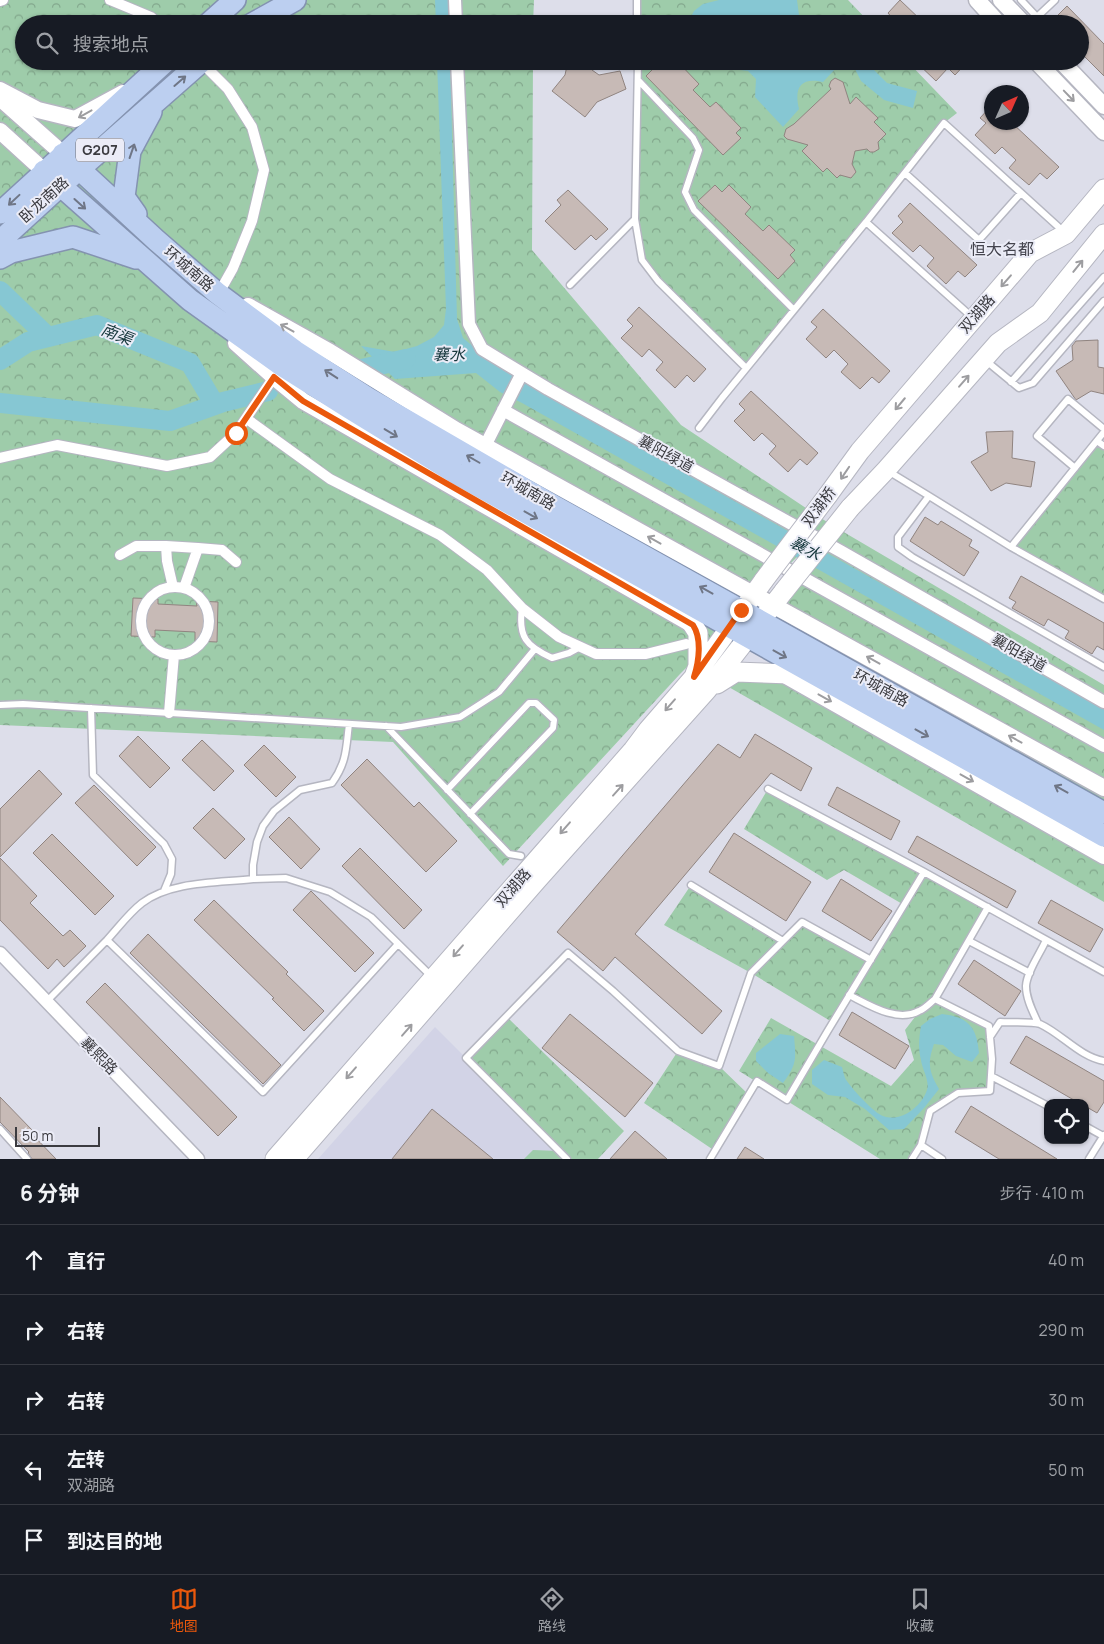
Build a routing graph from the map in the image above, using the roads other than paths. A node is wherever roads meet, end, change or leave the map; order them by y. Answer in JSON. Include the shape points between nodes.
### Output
{"nodes":[{"id":1,"x":110,"y":0,"type":"edge"},
{"id":2,"x":271,"y":0,"type":"edge"},
{"id":3,"x":295,"y":0,"type":"edge"},
{"id":4,"x":455,"y":0,"type":"edge"},
{"id":5,"x":637,"y":0,"type":"edge"},
{"id":6,"x":977,"y":0,"type":"edge"},
{"id":7,"x":1001,"y":0,"type":"edge"},
{"id":8,"x":1020,"y":0,"type":"edge"},
{"id":9,"x":1055,"y":0,"type":"edge"},
{"id":10,"x":144,"y":15,"type":"edge"},
{"id":11,"x":255,"y":15,"type":"edge"},
{"id":12,"x":268,"y":15,"type":"edge"},
{"id":13,"x":456,"y":15,"type":"edge"},
{"id":14,"x":637,"y":15,"type":"edge"},
{"id":15,"x":991,"y":15,"type":"edge"},
{"id":16,"x":1015,"y":15,"type":"edge"},
{"id":17,"x":1035,"y":15,"type":"edge"},
{"id":18,"x":1039,"y":15,"type":"edge"},
{"id":19,"x":156,"y":70,"type":"edge"},
{"id":20,"x":192,"y":70,"type":"edge"},
{"id":21,"x":209,"y":70,"type":"edge"},
{"id":22,"x":457,"y":70,"type":"edge"},
{"id":23,"x":638,"y":70,"type":"edge"},
{"id":24,"x":1045,"y":70,"type":"edge"},
{"id":25,"x":1070,"y":70,"type":"edge"},
{"id":26,"x":638,"y":80,"type":"junction"},
{"id":27,"x":143,"y":82,"type":"junction"},
{"id":28,"x":0,"y":83,"type":"edge"},
{"id":29,"x":0,"y":90,"type":"edge"},
{"id":30,"x":0,"y":98,"type":"edge"},
{"id":31,"x":17,"y":99,"type":"junction"},
{"id":32,"x":156,"y":101,"type":"junction"},
{"id":33,"x":1102,"y":102,"type":"edge"},
{"id":34,"x":0,"y":132,"type":"edge"},
{"id":35,"x":1104,"y":132,"type":"edge"},
{"id":36,"x":63,"y":154,"type":"junction"},
{"id":37,"x":79,"y":169,"type":"junction"},
{"id":38,"x":44,"y":171,"type":"junction"},
{"id":39,"x":905,"y":173,"type":"junction"},
{"id":40,"x":60,"y":186,"type":"junction"},
{"id":41,"x":1104,"y":189,"type":"edge"},
{"id":42,"x":1021,"y":193,"type":"junction"},
{"id":43,"x":0,"y":213,"type":"edge"},
{"id":44,"x":635,"y":219,"type":"junction"},
{"id":45,"x":866,"y":222,"type":"junction"},
{"id":46,"x":1066,"y":234,"type":"junction"},
{"id":47,"x":1104,"y":234,"type":"edge"},
{"id":48,"x":156,"y":240,"type":"junction"},
{"id":49,"x":0,"y":241,"type":"edge"},
{"id":50,"x":0,"y":258,"type":"edge"},
{"id":51,"x":144,"y":261,"type":"junction"},
{"id":52,"x":1104,"y":277,"type":"edge"},
{"id":53,"x":570,"y":285,"type":"dead end"},
{"id":54,"x":212,"y":287,"type":"junction"},
{"id":55,"x":1104,"y":300,"type":"edge"},
{"id":56,"x":794,"y":310,"type":"junction"},
{"id":57,"x":973,"y":318,"type":"junction"},
{"id":58,"x":984,"y":359,"type":"junction"},
{"id":59,"x":283,"y":365,"type":"junction"},
{"id":60,"x":746,"y":368,"type":"junction"},
{"id":61,"x":522,"y":373,"type":"junction"},
{"id":62,"x":1011,"y":382,"type":"junction"},
{"id":63,"x":504,"y":408,"type":"junction"},
{"id":64,"x":247,"y":419,"type":"junction"},
{"id":65,"x":699,"y":428,"type":"dead end"},
{"id":66,"x":1104,"y":429,"type":"edge"},
{"id":67,"x":1104,"y":432,"type":"edge"},
{"id":68,"x":1097,"y":441,"type":"junction"},
{"id":69,"x":485,"y":446,"type":"junction"},
{"id":70,"x":1104,"y":446,"type":"edge"},
{"id":71,"x":860,"y":450,"type":"joint"},
{"id":72,"x":0,"y":458,"type":"edge"},
{"id":73,"x":1075,"y":468,"type":"junction"},
{"id":74,"x":886,"y":470,"type":"junction"},
{"id":75,"x":930,"y":496,"type":"junction"},
{"id":76,"x":166,"y":546,"type":"junction"},
{"id":77,"x":198,"y":548,"type":"junction"},
{"id":78,"x":1011,"y":548,"type":"junction"},
{"id":79,"x":120,"y":555,"type":"dead end"},
{"id":80,"x":236,"y":562,"type":"dead end"},
{"id":81,"x":173,"y":587,"type":"junction"},
{"id":82,"x":184,"y":588,"type":"junction"},
{"id":83,"x":674,"y":594,"type":"junction"},
{"id":84,"x":779,"y":597,"type":"junction"},
{"id":85,"x":1104,"y":599,"type":"edge"},
{"id":86,"x":747,"y":602,"type":"junction"},
{"id":87,"x":522,"y":608,"type":"junction"},
{"id":88,"x":693,"y":625,"type":"junction"},
{"id":89,"x":755,"y":629,"type":"junction"},
{"id":90,"x":686,"y":644,"type":"dead end"},
{"id":91,"x":580,"y":646,"type":"junction"},
{"id":92,"x":534,"y":650,"type":"junction"},
{"id":93,"x":174,"y":655,"type":"junction"},
{"id":94,"x":1104,"y":667,"type":"edge"},
{"id":95,"x":783,"y":674,"type":"junction"},
{"id":96,"x":819,"y":676,"type":"junction"},
{"id":97,"x":701,"y":683,"type":"junction"},
{"id":98,"x":1104,"y":702,"type":"edge"},
{"id":99,"x":0,"y":705,"type":"edge"},
{"id":100,"x":91,"y":708,"type":"junction"},
{"id":101,"x":169,"y":713,"type":"junction"},
{"id":102,"x":349,"y":724,"type":"junction"},
{"id":103,"x":386,"y":726,"type":"junction"},
{"id":104,"x":1104,"y":746,"type":"edge"},
{"id":105,"x":1104,"y":788,"type":"edge"},
{"id":106,"x":768,"y":789,"type":"dead end"},
{"id":107,"x":447,"y":790,"type":"junction"},
{"id":108,"x":1104,"y":813,"type":"edge"},
{"id":109,"x":470,"y":814,"type":"junction"},
{"id":110,"x":1104,"y":836,"type":"edge"},
{"id":111,"x":521,"y":856,"type":"dead end"},
{"id":112,"x":1104,"y":856,"type":"edge"},
{"id":113,"x":924,"y":872,"type":"junction"},
{"id":114,"x":253,"y":879,"type":"junction"},
{"id":115,"x":691,"y":885,"type":"dead end"},
{"id":116,"x":164,"y":891,"type":"junction"},
{"id":117,"x":988,"y":907,"type":"junction"},
{"id":118,"x":107,"y":940,"type":"junction"},
{"id":119,"x":969,"y":940,"type":"junction"},
{"id":120,"x":1046,"y":940,"type":"junction"},
{"id":121,"x":783,"y":941,"type":"junction"},
{"id":122,"x":398,"y":944,"type":"junction"},
{"id":123,"x":0,"y":953,"type":"edge"},
{"id":124,"x":871,"y":960,"type":"junction"},
{"id":125,"x":1104,"y":972,"type":"edge"},
{"id":126,"x":1030,"y":973,"type":"junction"},
{"id":127,"x":433,"y":979,"type":"junction"},
{"id":128,"x":849,"y":995,"type":"junction"},
{"id":129,"x":935,"y":999,"type":"junction"},
{"id":130,"x":47,"y":1002,"type":"junction"},
{"id":131,"x":1038,"y":1024,"type":"junction"},
{"id":132,"x":990,"y":1037,"type":"junction"},
{"id":133,"x":1104,"y":1061,"type":"edge"},
{"id":134,"x":991,"y":1076,"type":"junction"},
{"id":135,"x":1044,"y":1104,"type":"edge"},
{"id":136,"x":1089,"y":1128,"type":"edge"},
{"id":137,"x":0,"y":1129,"type":"edge"},
{"id":138,"x":1104,"y":1135,"type":"edge"},
{"id":139,"x":921,"y":1145,"type":"junction"},
{"id":140,"x":27,"y":1159,"type":"edge"},
{"id":141,"x":198,"y":1159,"type":"edge"},
{"id":142,"x":275,"y":1159,"type":"edge"},
{"id":143,"x":294,"y":1159,"type":"edge"},
{"id":144,"x":567,"y":1159,"type":"edge"},
{"id":145,"x":710,"y":1159,"type":"edge"},
{"id":146,"x":912,"y":1159,"type":"edge"},
{"id":147,"x":942,"y":1159,"type":"edge"},
{"id":148,"x":1089,"y":1159,"type":"edge"}],
"edges":[{"from":1,"to":10,"type":"street"},
{"from":2,"to":11,"type":"highway"},
{"from":3,"to":12,"type":"highway"},
{"from":4,"to":13,"type":"street"},
{"from":5,"to":14,"type":"lane"},
{"from":6,"to":15,"type":"street"},
{"from":7,"to":16,"type":"street"},
{"from":8,"to":17,"type":"lane"},
{"from":9,"to":18,"type":"lane"},
{"from":19,"to":27,"type":"highway","name":"卧龙南路","number":"G207"},
{"from":32,"to":20,"type":"highway","name":"卧龙南路","number":"G207","one_way":true},
{"from":21,"to":54,"type":"street","via":[[228,89],[252,127],[264,170],[252,221],[233,268]]},
{"from":22,"to":61,"type":"street","name":"襄阳绿道","via":[[469,324],[482,349]]},
{"from":23,"to":26,"type":"lane"},
{"from":24,"to":35,"type":"street","one_way":true},
{"from":25,"to":33,"type":"street"},
{"from":26,"to":44,"type":"lane"},
{"from":26,"to":56,"type":"lane","via":[[693,138],[700,150],[685,192],[694,210]]},
{"from":27,"to":31,"type":"street","one_way":true,"via":[[75,119],[38,110]]},
{"from":27,"to":36,"type":"highway","name":"卧龙南路","number":"G207"},
{"from":28,"to":31,"type":"street"},
{"from":29,"to":31,"type":"street"},
{"from":30,"to":36,"type":"street","name":"环城南路"},
{"from":32,"to":37,"type":"highway","name":"卧龙南路","number":"G207"},
{"from":48,"to":32,"type":"highway","one_way":true,"via":[[124,197],[130,151]]},
{"from":34,"to":38,"type":"street","name":"环城南路"},
{"from":36,"to":37,"type":"highway","name":"环城南路"},
{"from":36,"to":38,"type":"highway","name":"卧龙南路","number":"G207"},
{"from":37,"to":40,"type":"highway","name":"卧龙南路","number":"G207"},
{"from":37,"to":48,"type":"highway","name":"环城南路"},
{"from":38,"to":40,"type":"highway","name":"环城南路"},
{"from":38,"to":43,"type":"highway","name":"卧龙南路","number":"G207","one_way":true},
{"from":39,"to":42,"type":"lane","via":[[979,240]]},
{"from":39,"to":42,"type":"lane","via":[[944,123]]},
{"from":39,"to":45,"type":"lane"},
{"from":40,"to":49,"type":"highway","name":"卧龙南路","number":"G207"},
{"from":40,"to":51,"type":"highway","name":"环城南路","one_way":true},
{"from":41,"to":46,"type":"main road","name":"双湖路"},
{"from":42,"to":46,"type":"lane"},
{"from":44,"to":53,"type":"lane"},
{"from":44,"to":60,"type":"lane","via":[[642,260],[658,281]]},
{"from":45,"to":56,"type":"lane"},
{"from":45,"to":57,"type":"lane"},
{"from":46,"to":57,"type":"main road","name":"双湖路","one_way":true,"via":[[1030,253]]},
{"from":58,"to":47,"type":"main road","one_way":true,"via":[[998,342],[1040,313]]},
{"from":48,"to":54,"type":"highway","name":"环城南路"},
{"from":50,"to":51,"type":"highway","via":[[11,252],[73,237]]},
{"from":51,"to":59,"type":"highway","name":"环城南路","via":[[190,300]]},
{"from":52,"to":62,"type":"lane"},
{"from":54,"to":59,"type":"highway","name":"环城南路"},
{"from":69,"to":54,"type":"street","one_way":true,"via":[[330,352]]},
{"from":55,"to":62,"type":"lane","via":[[1033,383],[1019,388]]},
{"from":56,"to":60,"type":"lane"},
{"from":57,"to":71,"type":"main road","name":"双湖路","one_way":true},
{"from":58,"to":62,"type":"lane"},
{"from":74,"to":58,"type":"main road","one_way":true},
{"from":59,"to":64,"type":"street"},
{"from":59,"to":83,"type":"highway","name":"环城南路","one_way":true,"via":[[458,474]]},
{"from":86,"to":59,"type":"highway","name":"环城南路","one_way":true,"via":[[556,507],[368,398]]},
{"from":59,"to":88,"type":"street","via":[[303,401]]},
{"from":60,"to":65,"type":"lane"},
{"from":61,"to":63,"type":"street"},
{"from":61,"to":98,"type":"street","name":"襄阳绿道"},
{"from":63,"to":69,"type":"street"},
{"from":63,"to":104,"type":"street"},
{"from":64,"to":72,"type":"street","via":[[210,457],[167,466],[57,446]]},
{"from":64,"to":87,"type":"street","via":[[330,479],[440,535],[487,570]]},
{"from":66,"to":73,"type":"lane","via":[[1068,399],[1037,436]]},
{"from":67,"to":68,"type":"lane"},
{"from":68,"to":70,"type":"lane"},
{"from":68,"to":73,"type":"lane"},
{"from":86,"to":69,"type":"street","one_way":true},
{"from":71,"to":86,"type":"main road","name":"双湖桥","one_way":true,"bridge":true},
{"from":73,"to":78,"type":"lane"},
{"from":74,"to":75,"type":"lane"},
{"from":74,"to":84,"type":"main road","name":"双湖桥","bridge":true,"via":[[850,508]]},
{"from":75,"to":78,"type":"lane"},
{"from":75,"to":94,"type":"lane","via":[[898,537],[898,548]]},
{"from":76,"to":77,"type":"street"},
{"from":76,"to":79,"type":"street","via":[[136,546]]},
{"from":76,"to":81,"type":"street"},
{"from":77,"to":80,"type":"street","via":[[222,550]]},
{"from":77,"to":82,"type":"street"},
{"from":78,"to":85,"type":"lane"},
{"from":81,"to":82,"type":"street"},
{"from":81,"to":93,"type":"street","via":[[162,590],[149,600],[142,616],[142,627],[153,647]]},
{"from":82,"to":93,"type":"street","via":[[202,600],[208,610],[209,626],[203,641],[195,649]]},
{"from":83,"to":86,"type":"highway","name":"环城南路"},
{"from":83,"to":88,"type":"main road"},
{"from":84,"to":86,"type":"street"},
{"from":84,"to":89,"type":"main road","name":"双湖桥"},
{"from":105,"to":84,"type":"street","one_way":true},
{"from":86,"to":89,"type":"highway","name":"环城南路"},
{"from":86,"to":97,"type":"main road","name":"双湖路"},
{"from":87,"to":91,"type":"street","via":[[559,638]]},
{"from":87,"to":92,"type":"lane","via":[[520,624]]},
{"from":88,"to":97,"type":"main road","via":[[698,633]]},
{"from":89,"to":96,"type":"highway","name":"环城南路","one_way":true},
{"from":89,"to":97,"type":"main road","name":"双湖路"},
{"from":108,"to":89,"type":"highway","name":"环城南路","one_way":true},
{"from":90,"to":91,"type":"street","via":[[646,654],[596,654]]},
{"from":91,"to":92,"type":"lane","via":[[552,658]]},
{"from":92,"to":103,"type":"lane","via":[[499,692],[460,717],[401,727]]},
{"from":93,"to":101,"type":"street"},
{"from":95,"to":96,"type":"main road"},
{"from":95,"to":97,"type":"main road","via":[[736,672]]},
{"from":95,"to":112,"type":"street","one_way":true},
{"from":96,"to":110,"type":"highway","name":"环城南路","one_way":true},
{"from":97,"to":127,"type":"main road","name":"双湖路","one_way":true,"via":[[648,730]]},
{"from":143,"to":97,"type":"main road","name":"双湖路","one_way":true,"via":[[537,880]]},
{"from":99,"to":100,"type":"lane"},
{"from":100,"to":101,"type":"lane"},
{"from":100,"to":116,"type":"lane","via":[[93,775],[164,844],[172,860]]},
{"from":101,"to":102,"type":"lane"},
{"from":102,"to":103,"type":"lane"},
{"from":102,"to":114,"type":"lane","via":[[341,770],[332,783],[300,790],[274,811],[263,826],[253,865]]},
{"from":103,"to":107,"type":"lane"},
{"from":106,"to":113,"type":"lane"},
{"from":107,"to":109,"type":"lane"},
{"from":107,"to":109,"type":"lane","via":[[529,704],[536,703],[554,720],[553,728]]},
{"from":109,"to":111,"type":"lane","via":[[509,854]]},
{"from":113,"to":117,"type":"lane"},
{"from":113,"to":124,"type":"lane"},
{"from":114,"to":116,"type":"lane"},
{"from":114,"to":122,"type":"lane","via":[[286,878],[330,892],[370,917]]},
{"from":115,"to":121,"type":"lane"},
{"from":116,"to":118,"type":"lane","via":[[141,904]]},
{"from":117,"to":119,"type":"lane"},
{"from":117,"to":120,"type":"lane"},
{"from":118,"to":122,"type":"lane","via":[[263,1092]]},
{"from":118,"to":130,"type":"lane"},
{"from":119,"to":126,"type":"lane"},
{"from":119,"to":129,"type":"lane"},
{"from":120,"to":125,"type":"lane"},
{"from":120,"to":126,"type":"lane"},
{"from":121,"to":124,"type":"lane","via":[[802,922]]},
{"from":121,"to":144,"type":"lane","via":[[751,973],[719,1066],[678,1051],[568,953],[466,1058]]},
{"from":122,"to":127,"type":"lane"},
{"from":123,"to":130,"type":"street","name":"襄熙路"},
{"from":124,"to":128,"type":"lane"},
{"from":126,"to":131,"type":"lane","via":[[1026,987]]},
{"from":127,"to":142,"type":"main road","name":"双湖路","one_way":true},
{"from":128,"to":129,"type":"lane","via":[[898,1015],[919,1012]]},
{"from":128,"to":145,"type":"lane","via":[[787,1100],[757,1081]]},
{"from":129,"to":132,"type":"lane","via":[[989,1026]]},
{"from":130,"to":141,"type":"street","name":"襄熙路"},
{"from":131,"to":132,"type":"lane","via":[[1000,1022]]},
{"from":131,"to":133,"type":"lane"},
{"from":132,"to":134,"type":"lane"},
{"from":134,"to":135,"type":"lane"},
{"from":134,"to":139,"type":"lane","via":[[990,1091],[958,1093],[930,1111]]},
{"from":136,"to":138,"type":"lane"},
{"from":137,"to":140,"type":"lane"},
{"from":138,"to":148,"type":"lane"},
{"from":139,"to":146,"type":"lane"},
{"from":139,"to":147,"type":"lane"}]}
